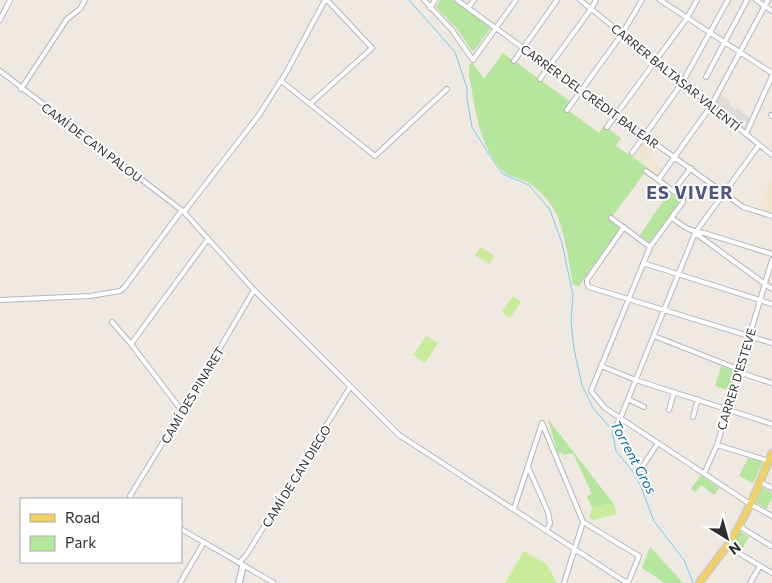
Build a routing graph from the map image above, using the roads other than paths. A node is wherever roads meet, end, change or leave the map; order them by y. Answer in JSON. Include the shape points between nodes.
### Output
{"nodes":[{"id":1,"x":10,"y":0,"type":"edge"},
{"id":2,"x":85,"y":0,"type":"edge"},
{"id":3,"x":325,"y":0,"type":"edge"},
{"id":4,"x":424,"y":0,"type":"edge"},
{"id":5,"x":436,"y":0,"type":"edge"},
{"id":6,"x":457,"y":0,"type":"edge"},
{"id":7,"x":474,"y":0,"type":"edge"},
{"id":8,"x":516,"y":0,"type":"edge"},
{"id":9,"x":557,"y":0,"type":"edge"},
{"id":10,"x":580,"y":0,"type":"edge"},
{"id":11,"x":596,"y":0,"type":"edge"},
{"id":12,"x":642,"y":0,"type":"edge"},
{"id":13,"x":660,"y":0,"type":"edge"},
{"id":14,"x":697,"y":0,"type":"edge"},
{"id":15,"x":728,"y":0,"type":"edge"},
{"id":16,"x":747,"y":0,"type":"edge"},
{"id":17,"x":756,"y":0,"type":"edge"},
{"id":18,"x":768,"y":0,"type":"edge"},
{"id":19,"x":765,"y":6,"type":"junction"},
{"id":20,"x":430,"y":8,"type":"junction"},
{"id":21,"x":468,"y":8,"type":"junction"},
{"id":22,"x":591,"y":9,"type":"junction"},
{"id":23,"x":772,"y":11,"type":"edge"},
{"id":24,"x":687,"y":18,"type":"junction"},
{"id":25,"x":0,"y":20,"type":"edge"},
{"id":26,"x":496,"y":28,"type":"junction"},
{"id":27,"x":710,"y":33,"type":"junction"},
{"id":28,"x":622,"y":34,"type":"junction"},
{"id":29,"x":725,"y":43,"type":"junction"},
{"id":30,"x":523,"y":48,"type":"junction"},
{"id":31,"x":740,"y":52,"type":"junction"},
{"id":32,"x":654,"y":60,"type":"junction"},
{"id":33,"x":514,"y":61,"type":"dead end"},
{"id":34,"x":549,"y":66,"type":"junction"},
{"id":35,"x":0,"y":71,"type":"edge"},
{"id":36,"x":772,"y":75,"type":"edge"},
{"id":37,"x":706,"y":77,"type":"dead end"},
{"id":38,"x":540,"y":79,"type":"dead end"},
{"id":39,"x":281,"y":81,"type":"junction"},
{"id":40,"x":682,"y":83,"type":"junction"},
{"id":41,"x":22,"y":89,"type":"junction"},
{"id":42,"x":447,"y":89,"type":"dead end"},
{"id":43,"x":583,"y":90,"type":"junction"},
{"id":44,"x":310,"y":104,"type":"junction"},
{"id":45,"x":711,"y":106,"type":"junction"},
{"id":46,"x":567,"y":110,"type":"dead end"},
{"id":47,"x":616,"y":114,"type":"junction"},
{"id":48,"x":607,"y":127,"type":"dead end"},
{"id":49,"x":746,"y":134,"type":"junction"},
{"id":50,"x":646,"y":135,"type":"junction"},
{"id":51,"x":759,"y":145,"type":"junction"},
{"id":52,"x":632,"y":154,"type":"dead end"},
{"id":53,"x":772,"y":155,"type":"edge"},
{"id":54,"x":675,"y":156,"type":"junction"},
{"id":55,"x":691,"y":168,"type":"junction"},
{"id":56,"x":646,"y":171,"type":"dead end"},
{"id":57,"x":658,"y":180,"type":"junction"},
{"id":58,"x":674,"y":191,"type":"junction"},
{"id":59,"x":724,"y":192,"type":"junction"},
{"id":60,"x":183,"y":211,"type":"junction"},
{"id":61,"x":772,"y":216,"type":"edge"},
{"id":62,"x":611,"y":218,"type":"dead end"},
{"id":63,"x":672,"y":218,"type":"junction"},
{"id":64,"x":624,"y":227,"type":"junction"},
{"id":65,"x":696,"y":233,"type":"junction"},
{"id":66,"x":208,"y":239,"type":"junction"},
{"id":67,"x":650,"y":247,"type":"junction"},
{"id":68,"x":772,"y":254,"type":"edge"},
{"id":69,"x":772,"y":260,"type":"edge"},
{"id":70,"x":642,"y":263,"type":"junction"},
{"id":71,"x":678,"y":274,"type":"junction"},
{"id":72,"x":764,"y":284,"type":"junction"},
{"id":73,"x":772,"y":289,"type":"edge"},
{"id":74,"x":254,"y":290,"type":"junction"},
{"id":75,"x":628,"y":299,"type":"junction"},
{"id":76,"x":0,"y":300,"type":"edge"},
{"id":77,"x":760,"y":300,"type":"junction"},
{"id":78,"x":772,"y":304,"type":"edge"},
{"id":79,"x":663,"y":310,"type":"junction"},
{"id":80,"x":112,"y":322,"type":"dead end"},
{"id":81,"x":654,"y":336,"type":"junction"},
{"id":82,"x":749,"y":336,"type":"junction"},
{"id":83,"x":772,"y":343,"type":"edge"},
{"id":84,"x":131,"y":344,"type":"junction"},
{"id":85,"x":601,"y":366,"type":"junction"},
{"id":86,"x":738,"y":370,"type":"junction"},
{"id":87,"x":636,"y":380,"type":"junction"},
{"id":88,"x":772,"y":383,"type":"edge"},
{"id":89,"x":350,"y":387,"type":"junction"},
{"id":90,"x":674,"y":392,"type":"junction"},
{"id":91,"x":628,"y":399,"type":"junction"},
{"id":92,"x":698,"y":399,"type":"junction"},
{"id":93,"x":644,"y":406,"type":"dead end"},
{"id":94,"x":727,"y":408,"type":"junction"},
{"id":95,"x":182,"y":410,"type":"junction"},
{"id":96,"x":669,"y":410,"type":"dead end"},
{"id":97,"x":693,"y":417,"type":"dead end"},
{"id":98,"x":620,"y":418,"type":"junction"},
{"id":99,"x":772,"y":424,"type":"edge"},
{"id":100,"x":658,"y":443,"type":"junction"},
{"id":101,"x":717,"y":445,"type":"junction"},
{"id":102,"x":772,"y":453,"type":"edge"},
{"id":103,"x":770,"y":462,"type":"edge"},
{"id":104,"x":528,"y":467,"type":"junction"},
{"id":105,"x":704,"y":474,"type":"junction"},
{"id":106,"x":760,"y":482,"type":"junction"},
{"id":107,"x":772,"y":488,"type":"edge"},
{"id":108,"x":131,"y":498,"type":"edge"},
{"id":109,"x":750,"y":504,"type":"junction"},
{"id":110,"x":514,"y":509,"type":"junction"},
{"id":111,"x":772,"y":516,"type":"edge"},
{"id":112,"x":583,"y":522,"type":"junction"},
{"id":113,"x":739,"y":526,"type":"junction"},
{"id":114,"x":182,"y":530,"type":"edge"},
{"id":115,"x":547,"y":530,"type":"junction"},
{"id":116,"x":204,"y":542,"type":"junction"},
{"id":117,"x":728,"y":546,"type":"junction"},
{"id":118,"x":771,"y":546,"type":"edge"},
{"id":119,"x":574,"y":548,"type":"junction"},
{"id":120,"x":241,"y":565,"type":"junction"},
{"id":121,"x":760,"y":566,"type":"junction"},
{"id":122,"x":772,"y":573,"type":"edge"},
{"id":123,"x":701,"y":581,"type":"edge"},
{"id":124,"x":565,"y":582,"type":"edge"},
{"id":125,"x":180,"y":583,"type":"edge"},
{"id":126,"x":239,"y":583,"type":"edge"},
{"id":127,"x":272,"y":583,"type":"edge"},
{"id":128,"x":627,"y":583,"type":"edge"},
{"id":129,"x":750,"y":583,"type":"edge"}],
"edges":[{"from":1,"to":25,"type":"street"},
{"from":2,"to":41,"type":"street","via":[[80,9],[67,19]]},
{"from":3,"to":39,"type":"street"},
{"from":3,"to":44,"type":"street","via":[[372,48]]},
{"from":4,"to":20,"type":"street"},
{"from":5,"to":20,"type":"street"},
{"from":6,"to":21,"type":"street","name":"CARRER DEL CRÈDIT BALEAR"},
{"from":7,"to":21,"type":"street"},
{"from":8,"to":26,"type":"street"},
{"from":9,"to":30,"type":"street"},
{"from":10,"to":22,"type":"street","name":"CARRER BALTASAR VALENTÍ"},
{"from":11,"to":22,"type":"street"},
{"from":12,"to":28,"type":"street"},
{"from":13,"to":24,"type":"street"},
{"from":14,"to":24,"type":"street"},
{"from":15,"to":27,"type":"street"},
{"from":16,"to":29,"type":"street"},
{"from":17,"to":19,"type":"street"},
{"from":18,"to":19,"type":"street"},
{"from":19,"to":23,"type":"street"},
{"from":19,"to":31,"type":"street"},
{"from":20,"to":26,"type":"street","via":[[452,30],[473,60]]},
{"from":21,"to":26,"type":"street","name":"CARRER DEL CRÈDIT BALEAR"},
{"from":22,"to":28,"type":"street","name":"CARRER BALTASAR VALENTÍ"},
{"from":22,"to":34,"type":"street"},
{"from":24,"to":27,"type":"street"},
{"from":24,"to":32,"type":"street"},
{"from":26,"to":30,"type":"street","name":"CARRER DEL CRÈDIT BALEAR"},
{"from":27,"to":29,"type":"street"},
{"from":27,"to":40,"type":"street"},
{"from":28,"to":32,"type":"street","name":"CARRER BALTASAR VALENTÍ"},
{"from":28,"to":43,"type":"street"},
{"from":29,"to":31,"type":"street"},
{"from":29,"to":37,"type":"street"},
{"from":30,"to":33,"type":"street"},
{"from":30,"to":34,"type":"street","name":"CARRER DEL CRÈDIT BALEAR"},
{"from":31,"to":36,"type":"street"},
{"from":31,"to":45,"type":"street"},
{"from":32,"to":40,"type":"street","name":"CARRER BALTASAR VALENTÍ"},
{"from":32,"to":47,"type":"street"},
{"from":34,"to":38,"type":"street"},
{"from":34,"to":43,"type":"street","name":"CARRER DEL CRÈDIT BALEAR"},
{"from":35,"to":41,"type":"street","name":"CAMÍ DE CA'N PALOU"},
{"from":36,"to":49,"type":"street"},
{"from":39,"to":44,"type":"street"},
{"from":39,"to":60,"type":"street","via":[[254,123]]},
{"from":40,"to":45,"type":"street","name":"CARRER BALTASAR VALENTÍ"},
{"from":40,"to":50,"type":"street"},
{"from":41,"to":60,"type":"street","name":"CAMÍ DE CA'N PALOU"},
{"from":42,"to":44,"type":"street","via":[[375,156]]},
{"from":43,"to":46,"type":"street"},
{"from":43,"to":47,"type":"street","name":"CARRER DEL CRÈDIT BALEAR"},
{"from":45,"to":49,"type":"street","name":"CARRER BALTASAR VALENTÍ"},
{"from":45,"to":54,"type":"street"},
{"from":47,"to":48,"type":"street"},
{"from":47,"to":50,"type":"street","name":"CARRER DEL CRÈDIT BALEAR"},
{"from":49,"to":51,"type":"street","name":"CARRER BALTASAR VALENTÍ"},
{"from":50,"to":52,"type":"street"},
{"from":50,"to":54,"type":"street","name":"CARRER DEL CRÈDIT BALEAR"},
{"from":51,"to":53,"type":"street","name":"CARRER BALTASAR VALENTÍ"},
{"from":51,"to":59,"type":"street"},
{"from":54,"to":55,"type":"street","name":"CARRER DEL CRÈDIT BALEAR"},
{"from":54,"to":57,"type":"street"},
{"from":55,"to":58,"type":"street"},
{"from":55,"to":59,"type":"street","name":"CARRER DEL CRÈDIT BALEAR"},
{"from":56,"to":57,"type":"street"},
{"from":57,"to":58,"type":"street"},
{"from":58,"to":63,"type":"street","via":[[683,200]]},
{"from":59,"to":61,"type":"street","name":"CARRER DEL CRÈDIT BALEAR","via":[[743,206]]},
{"from":59,"to":65,"type":"street"},
{"from":60,"to":66,"type":"street","name":"CAMÍ DE CA'N PALOU"},
{"from":60,"to":76,"type":"street","via":[[120,291],[90,296]]},
{"from":62,"to":64,"type":"street"},
{"from":63,"to":65,"type":"street"},
{"from":63,"to":67,"type":"street"},
{"from":64,"to":67,"type":"street"},
{"from":64,"to":75,"type":"street","via":[[586,280],[590,287]]},
{"from":65,"to":68,"type":"street"},
{"from":65,"to":71,"type":"street"},
{"from":65,"to":72,"type":"street"},
{"from":66,"to":74,"type":"street","name":"CAMÍ DE CA'N PALOU"},
{"from":66,"to":84,"type":"street"},
{"from":67,"to":70,"type":"street"},
{"from":69,"to":72,"type":"street","name":"CARRER D'ESTEVE"},
{"from":70,"to":71,"type":"street"},
{"from":70,"to":75,"type":"street"},
{"from":71,"to":77,"type":"street"},
{"from":71,"to":79,"type":"street"},
{"from":72,"to":73,"type":"street"},
{"from":72,"to":77,"type":"street","name":"CARRER D'ESTEVE"},
{"from":74,"to":89,"type":"street","name":"CAMÍ DE CA'N PALOU"},
{"from":74,"to":95,"type":"street","name":"CAMÍ DES PINARET"},
{"from":75,"to":79,"type":"street"},
{"from":75,"to":85,"type":"street"},
{"from":77,"to":78,"type":"street"},
{"from":77,"to":82,"type":"street","name":"CARRER D'ESTEVE"},
{"from":79,"to":81,"type":"street"},
{"from":79,"to":82,"type":"street"},
{"from":80,"to":84,"type":"street"},
{"from":81,"to":86,"type":"street"},
{"from":81,"to":87,"type":"street"},
{"from":82,"to":83,"type":"street"},
{"from":82,"to":86,"type":"street","name":"CARRER D'ESTEVE"},
{"from":84,"to":95,"type":"street"},
{"from":85,"to":87,"type":"street"},
{"from":85,"to":98,"type":"street","via":[[591,391],[604,408]]},
{"from":86,"to":88,"type":"street"},
{"from":86,"to":94,"type":"street","name":"CARRER D'ESTEVE"},
{"from":87,"to":90,"type":"street"},
{"from":87,"to":91,"type":"street"},
{"from":89,"to":110,"type":"street","name":"CAMÍ DE CA'N PALOU","via":[[398,435]]},
{"from":89,"to":120,"type":"street","name":"CAMÍ DE CAN DIEGO"},
{"from":90,"to":92,"type":"street"},
{"from":90,"to":96,"type":"street"},
{"from":91,"to":93,"type":"street"},
{"from":91,"to":98,"type":"street"},
{"from":92,"to":94,"type":"street"},
{"from":92,"to":97,"type":"street"},
{"from":94,"to":99,"type":"street"},
{"from":94,"to":101,"type":"street","name":"CARRER D'ESTEVE"},
{"from":95,"to":108,"type":"street","name":"CAMÍ DES PINARET"},
{"from":98,"to":100,"type":"street"},
{"from":98,"to":100,"type":"street","via":[[616,426],[640,470]]},
{"from":100,"to":105,"type":"street"},
{"from":101,"to":103,"type":"street"},
{"from":101,"to":105,"type":"street","name":"CARRER D'ESTEVE"},
{"from":102,"to":103,"type":"main road"},
{"from":103,"to":106,"type":"main road"},
{"from":104,"to":110,"type":"street"},
{"from":104,"to":112,"type":"street","via":[[542,424]]},
{"from":104,"to":115,"type":"street","via":[[548,512],[550,523]]},
{"from":105,"to":109,"type":"street"},
{"from":106,"to":107,"type":"street"},
{"from":106,"to":109,"type":"main road"},
{"from":109,"to":111,"type":"street"},
{"from":109,"to":113,"type":"main road"},
{"from":110,"to":115,"type":"street","name":"CAMÍ DE CA'N PALOU"},
{"from":112,"to":119,"type":"street"},
{"from":112,"to":128,"type":"street","via":[[639,556]]},
{"from":113,"to":117,"type":"main road"},
{"from":113,"to":118,"type":"street"},
{"from":114,"to":116,"type":"street"},
{"from":115,"to":119,"type":"street","name":"CAMÍ DE CA'N PALOU"},
{"from":116,"to":120,"type":"street"},
{"from":116,"to":125,"type":"street"},
{"from":117,"to":121,"type":"street"},
{"from":117,"to":123,"type":"main road"},
{"from":119,"to":124,"type":"street"},
{"from":119,"to":128,"type":"street","name":"CAMÍ DE CA'N PALOU"},
{"from":120,"to":126,"type":"street"},
{"from":120,"to":127,"type":"street"},
{"from":121,"to":122,"type":"street"},
{"from":121,"to":129,"type":"street"}]}
